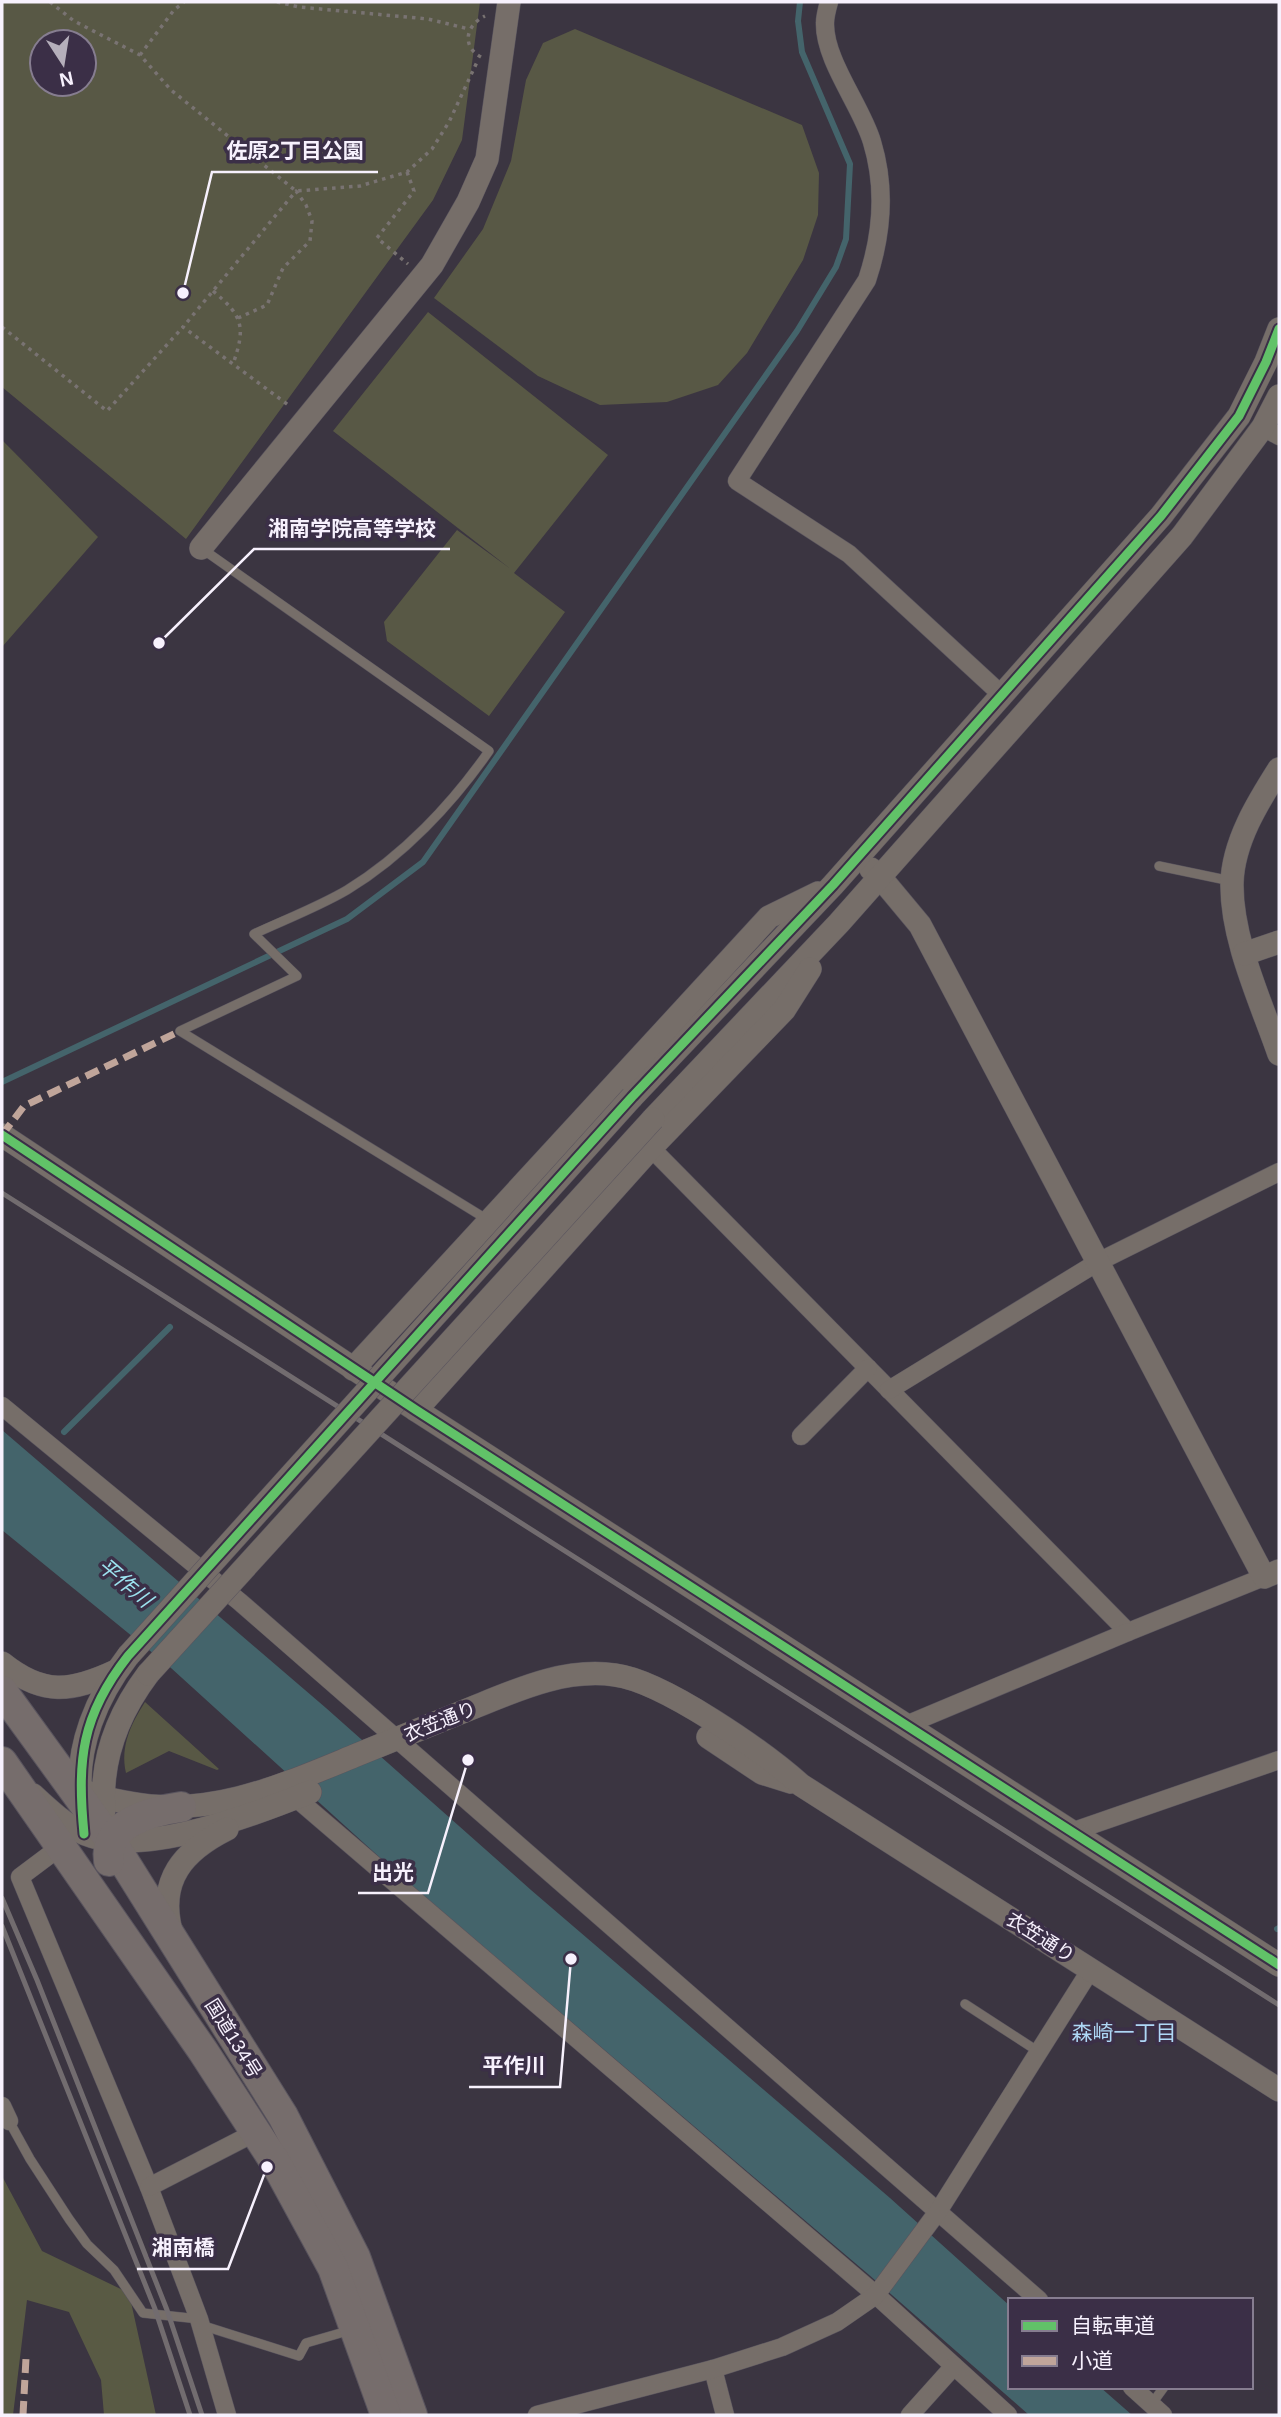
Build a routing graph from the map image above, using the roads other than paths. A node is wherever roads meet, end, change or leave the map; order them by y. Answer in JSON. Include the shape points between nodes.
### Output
{"nodes":[{"id":1,"x":509,"y":2,"type":"edge"},
{"id":2,"x":829,"y":2,"type":"edge"},
{"id":3,"x":1279,"y":329,"type":"edge"},
{"id":4,"x":1279,"y":396,"type":"edge"},
{"id":5,"x":1271,"y":431,"type":"edge"},
{"id":6,"x":201,"y":548,"type":"joint"},
{"id":7,"x":1002,"y":695,"type":"junction"},
{"id":8,"x":1279,"y":769,"type":"edge"},
{"id":9,"x":858,"y":858,"type":"junction"},
{"id":10,"x":1160,"y":866,"type":"dead end"},
{"id":11,"x":880,"y":877,"type":"junction"},
{"id":12,"x":1232,"y":881,"type":"junction"},
{"id":13,"x":833,"y":885,"type":"junction"},
{"id":14,"x":839,"y":923,"type":"junction"},
{"id":15,"x":1279,"y":942,"type":"edge"},
{"id":16,"x":1244,"y":954,"type":"junction"},
{"id":17,"x":1279,"y":1054,"type":"edge"},
{"id":18,"x":2,"y":1135,"type":"edge"},
{"id":19,"x":651,"y":1148,"type":"junction"},
{"id":20,"x":1279,"y":1171,"type":"edge"},
{"id":21,"x":488,"y":1220,"type":"junction"},
{"id":22,"x":1098,"y":1262,"type":"junction"},
{"id":23,"x":386,"y":1333,"type":"junction"},
{"id":24,"x":868,"y":1368,"type":"junction"},
{"id":25,"x":353,"y":1369,"type":"junction"},
{"id":26,"x":447,"y":1376,"type":"junction"},
{"id":27,"x":889,"y":1390,"type":"junction"},
{"id":28,"x":2,"y":1405,"type":"edge"},
{"id":29,"x":416,"y":1410,"type":"junction"},
{"id":30,"x":802,"y":1436,"type":"dead end"},
{"id":31,"x":1272,"y":1574,"type":"edge"},
{"id":32,"x":1128,"y":1632,"type":"junction"},
{"id":33,"x":2,"y":1663,"type":"edge"},
{"id":34,"x":122,"y":1663,"type":"junction"},
{"id":35,"x":2,"y":1690,"type":"edge"},
{"id":36,"x":906,"y":1725,"type":"junction"},
{"id":37,"x":397,"y":1746,"type":"junction"},
{"id":38,"x":1279,"y":1760,"type":"edge"},
{"id":39,"x":3,"y":1764,"type":"edge"},
{"id":40,"x":81,"y":1790,"type":"junction"},
{"id":41,"x":291,"y":1792,"type":"junction"},
{"id":42,"x":181,"y":1807,"type":"junction"},
{"id":43,"x":1074,"y":1831,"type":"junction"},
{"id":44,"x":85,"y":1841,"type":"junction"},
{"id":45,"x":173,"y":1938,"type":"junction"},
{"id":46,"x":1279,"y":1965,"type":"edge"},
{"id":47,"x":1091,"y":1969,"type":"junction"},
{"id":48,"x":965,"y":2004,"type":"dead end"},
{"id":49,"x":203,"y":2051,"type":"junction"},
{"id":50,"x":1039,"y":2052,"type":"junction"},
{"id":51,"x":1279,"y":2090,"type":"edge"},
{"id":52,"x":6,"y":2113,"type":"edge"},
{"id":53,"x":256,"y":2132,"type":"junction"},
{"id":54,"x":149,"y":2187,"type":"junction"},
{"id":55,"x":937,"y":2214,"type":"junction"},
{"id":56,"x":878,"y":2293,"type":"junction"},
{"id":57,"x":1038,"y":2298,"type":"edge"},
{"id":58,"x":200,"y":2322,"type":"junction"},
{"id":59,"x":367,"y":2325,"type":"junction"},
{"id":60,"x":954,"y":2366,"type":"junction"},
{"id":61,"x":713,"y":2369,"type":"junction"},
{"id":62,"x":1134,"y":2389,"type":"edge"},
{"id":63,"x":1163,"y":2389,"type":"edge"},
{"id":64,"x":1157,"y":2410,"type":"edge"},
{"id":65,"x":227,"y":2415,"type":"edge"},
{"id":66,"x":386,"y":2415,"type":"edge"},
{"id":67,"x":412,"y":2415,"type":"edge"},
{"id":68,"x":537,"y":2415,"type":"edge"},
{"id":69,"x":725,"y":2415,"type":"edge"},
{"id":70,"x":910,"y":2415,"type":"edge"},
{"id":71,"x":1008,"y":2415,"type":"edge"}],
"edges":[{"from":1,"to":6,"type":"street","via":[[487,159],[468,202],[432,265]]},
{"from":2,"to":7,"type":"street","via":[[825,24],[830,48],[872,141],[881,202],[876,252],[867,280],[737,481],[849,554]]},
{"from":3,"to":7,"type":"street","via":[[1239,416],[1161,516]]},
{"from":4,"to":5,"type":"street"},
{"from":5,"to":11,"type":"street"},
{"from":6,"to":21,"type":"lane","via":[[489,751],[467,783],[402,849],[347,890],[254,934],[297,976],[180,1031]]},
{"from":7,"to":9,"type":"street"},
{"from":8,"to":12,"type":"street","via":[[1242,837]]},
{"from":9,"to":11,"type":"street"},
{"from":9,"to":13,"type":"street"},
{"from":10,"to":12,"type":"lane"},
{"from":11,"to":14,"type":"street"},
{"from":11,"to":22,"type":"street","via":[[920,925]]},
{"from":12,"to":16,"type":"street"},
{"from":13,"to":21,"type":"street","via":[[768,917]]},
{"from":13,"to":34,"type":"street","bridge":true,"via":[[632,1097]]},
{"from":14,"to":19,"type":"street","via":[[784,1010]]},
{"from":14,"to":40,"type":"street","bridge":true,"via":[[653,1119],[148,1674],[111,1740],[104,1769]]},
{"from":15,"to":16,"type":"street"},
{"from":16,"to":17,"type":"street"},
{"from":18,"to":25,"type":"street"},
{"from":19,"to":24,"type":"street"},
{"from":19,"to":26,"type":"street"},
{"from":20,"to":22,"type":"street"},
{"from":21,"to":23,"type":"street"},
{"from":22,"to":27,"type":"street"},
{"from":22,"to":31,"type":"street"},
{"from":23,"to":25,"type":"street"},
{"from":23,"to":26,"type":"street"},
{"from":24,"to":27,"type":"street"},
{"from":24,"to":30,"type":"street"},
{"from":25,"to":29,"type":"street"},
{"from":26,"to":29,"type":"street"},
{"from":27,"to":32,"type":"street"},
{"from":28,"to":37,"type":"street","via":[[180,1550]]},
{"from":29,"to":36,"type":"street"},
{"from":31,"to":32,"type":"street"},
{"from":32,"to":36,"type":"street"},
{"from":33,"to":34,"type":"street","via":[[47,1688],[92,1682]]},
{"from":34,"to":40,"type":"street","via":[[106,1686],[88,1728],[80,1766]]},
{"from":35,"to":40,"type":"highway","name":"国道134号"},
{"from":36,"to":43,"type":"street"},
{"from":37,"to":41,"type":"street","name":"衣笠通り"},
{"from":37,"to":47,"type":"street","name":"衣笠通り","via":[[536,1699],[574,1689],[612,1689],[649,1702],[762,1773],[801,1785]]},
{"from":37,"to":55,"type":"street"},
{"from":38,"to":43,"type":"street"},
{"from":39,"to":44,"type":"highway","name":"国道134号"},
{"from":40,"to":42,"type":"street","name":"衣笠通り","via":[[146,1806]]},
{"from":40,"to":44,"type":"highway","name":"国道134号"},
{"from":41,"to":42,"type":"street","name":"衣笠通り"},
{"from":41,"to":44,"type":"street","name":"衣笠通り","via":[[216,1825],[180,1834],[149,1840]]},
{"from":41,"to":45,"type":"street","name":"衣笠通り","via":[[190,1852],[173,1874],[167,1899]]},
{"from":41,"to":56,"type":"street"},
{"from":42,"to":44,"type":"highway","via":[[143,1816]]},
{"from":43,"to":46,"type":"street"},
{"from":44,"to":45,"type":"highway","name":"国道134号"},
{"from":44,"to":49,"type":"highway","name":"国道134号"},
{"from":44,"to":49,"type":"highway","via":[[108,1856],[111,1872],[167,1958]]},
{"from":44,"to":54,"type":"street","via":[[20,1877]]},
{"from":45,"to":59,"type":"highway","name":"国道134号","via":[[282,2116],[355,2258]]},
{"from":47,"to":50,"type":"street"},
{"from":47,"to":51,"type":"street","name":"衣笠通り"},
{"from":48,"to":50,"type":"lane"},
{"from":49,"to":53,"type":"highway","name":"国道134号"},
{"from":50,"to":55,"type":"street"},
{"from":52,"to":58,"type":"lane","via":[[69,2219],[87,2245],[114,2270],[143,2313]]},
{"from":53,"to":54,"type":"street"},
{"from":53,"to":59,"type":"highway","name":"国道134号"},
{"from":54,"to":58,"type":"street"},
{"from":55,"to":56,"type":"street"},
{"from":55,"to":57,"type":"street"},
{"from":56,"to":60,"type":"street"},
{"from":56,"to":61,"type":"street","via":[[837,2322],[782,2347]]},
{"from":58,"to":59,"type":"lane","via":[[299,2356],[306,2343]]},
{"from":58,"to":65,"type":"street"},
{"from":59,"to":66,"type":"highway","name":"国道134号"},
{"from":59,"to":67,"type":"highway","name":"国道134号"},
{"from":60,"to":70,"type":"street"},
{"from":60,"to":71,"type":"street"},
{"from":61,"to":68,"type":"street"},
{"from":61,"to":69,"type":"street"},
{"from":62,"to":64,"type":"street"},
{"from":63,"to":64,"type":"lane"}]}
